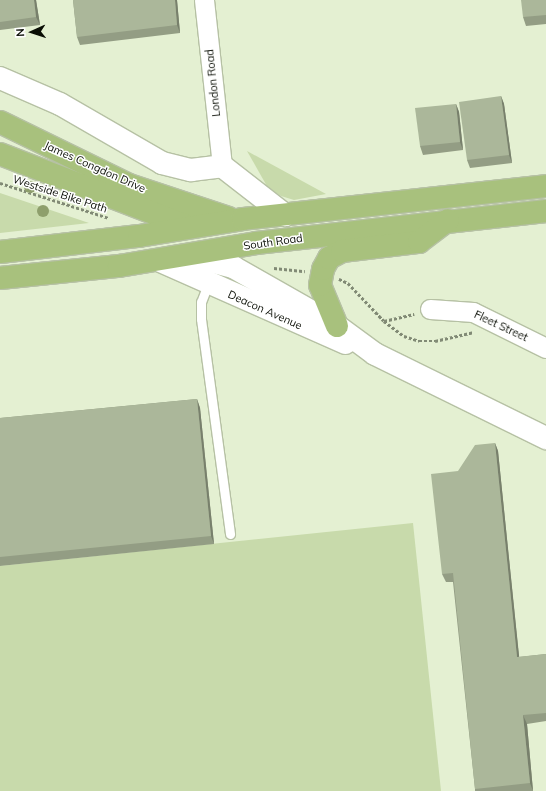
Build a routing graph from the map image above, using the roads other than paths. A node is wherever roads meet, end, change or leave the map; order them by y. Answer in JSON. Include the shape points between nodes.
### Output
{"nodes":[{"id":1,"x":204,"y":0,"type":"edge"},
{"id":2,"x":0,"y":78,"type":"edge"},
{"id":3,"x":0,"y":122,"type":"edge"},
{"id":4,"x":0,"y":154,"type":"edge"},
{"id":5,"x":222,"y":166,"type":"junction"},
{"id":6,"x":546,"y":186,"type":"edge"},
{"id":7,"x":546,"y":211,"type":"edge"},
{"id":8,"x":285,"y":215,"type":"junction"},
{"id":9,"x":238,"y":220,"type":"junction"},
{"id":10,"x":448,"y":220,"type":"junction"},
{"id":11,"x":188,"y":227,"type":"junction"},
{"id":12,"x":139,"y":236,"type":"junction"},
{"id":13,"x":256,"y":243,"type":"junction"},
{"id":14,"x":0,"y":252,"type":"edge"},
{"id":15,"x":188,"y":255,"type":"junction"},
{"id":16,"x":158,"y":260,"type":"junction"},
{"id":17,"x":0,"y":278,"type":"edge"},
{"id":18,"x":208,"y":284,"type":"junction"},
{"id":19,"x":430,"y":309,"type":"dead end"},
{"id":20,"x":337,"y":326,"type":"junction"},
{"id":21,"x":546,"y":348,"type":"edge"},
{"id":22,"x":375,"y":354,"type":"junction"},
{"id":23,"x":546,"y":438,"type":"edge"},
{"id":24,"x":230,"y":534,"type":"dead end"}],
"edges":[{"from":1,"to":5,"type":"street","name":"London Road"},
{"from":2,"to":5,"type":"street","via":[[60,104],[162,163],[191,170]]},
{"from":3,"to":9,"type":"highway","name":"James Congdon Drive","via":[[129,185]]},
{"from":4,"to":11,"type":"highway","name":"James Congdon Drive"},
{"from":5,"to":8,"type":"street"},
{"from":6,"to":8,"type":"highway"},
{"from":7,"to":10,"type":"highway","name":"South Road"},
{"from":8,"to":9,"type":"highway"},
{"from":9,"to":11,"type":"highway"},
{"from":10,"to":13,"type":"highway","name":"South Road"},
{"from":10,"to":20,"type":"highway","via":[[419,242],[342,251],[329,258],[322,269],[320,285]]},
{"from":11,"to":12,"type":"highway"},
{"from":11,"to":13,"type":"highway","name":"James Congdon Drive"},
{"from":12,"to":14,"type":"highway"},
{"from":12,"to":15,"type":"highway"},
{"from":13,"to":15,"type":"highway","name":"South Road"},
{"from":15,"to":16,"type":"highway","name":"South Road"},
{"from":15,"to":20,"type":"street","name":"Deacon Avenue","via":[[233,267]]},
{"from":16,"to":17,"type":"highway","name":"South Road"},
{"from":16,"to":18,"type":"street","name":"Deacon Avenue"},
{"from":18,"to":22,"type":"street","name":"Deacon Avenue","via":[[314,331]]},
{"from":18,"to":24,"type":"lane","via":[[201,302],[201,319]]},
{"from":19,"to":21,"type":"street","name":"Fleet Street","via":[[473,312]]},
{"from":20,"to":22,"type":"street","name":"Deacon Avenue"},
{"from":22,"to":23,"type":"street","name":"Deacon Avenue"}]}
